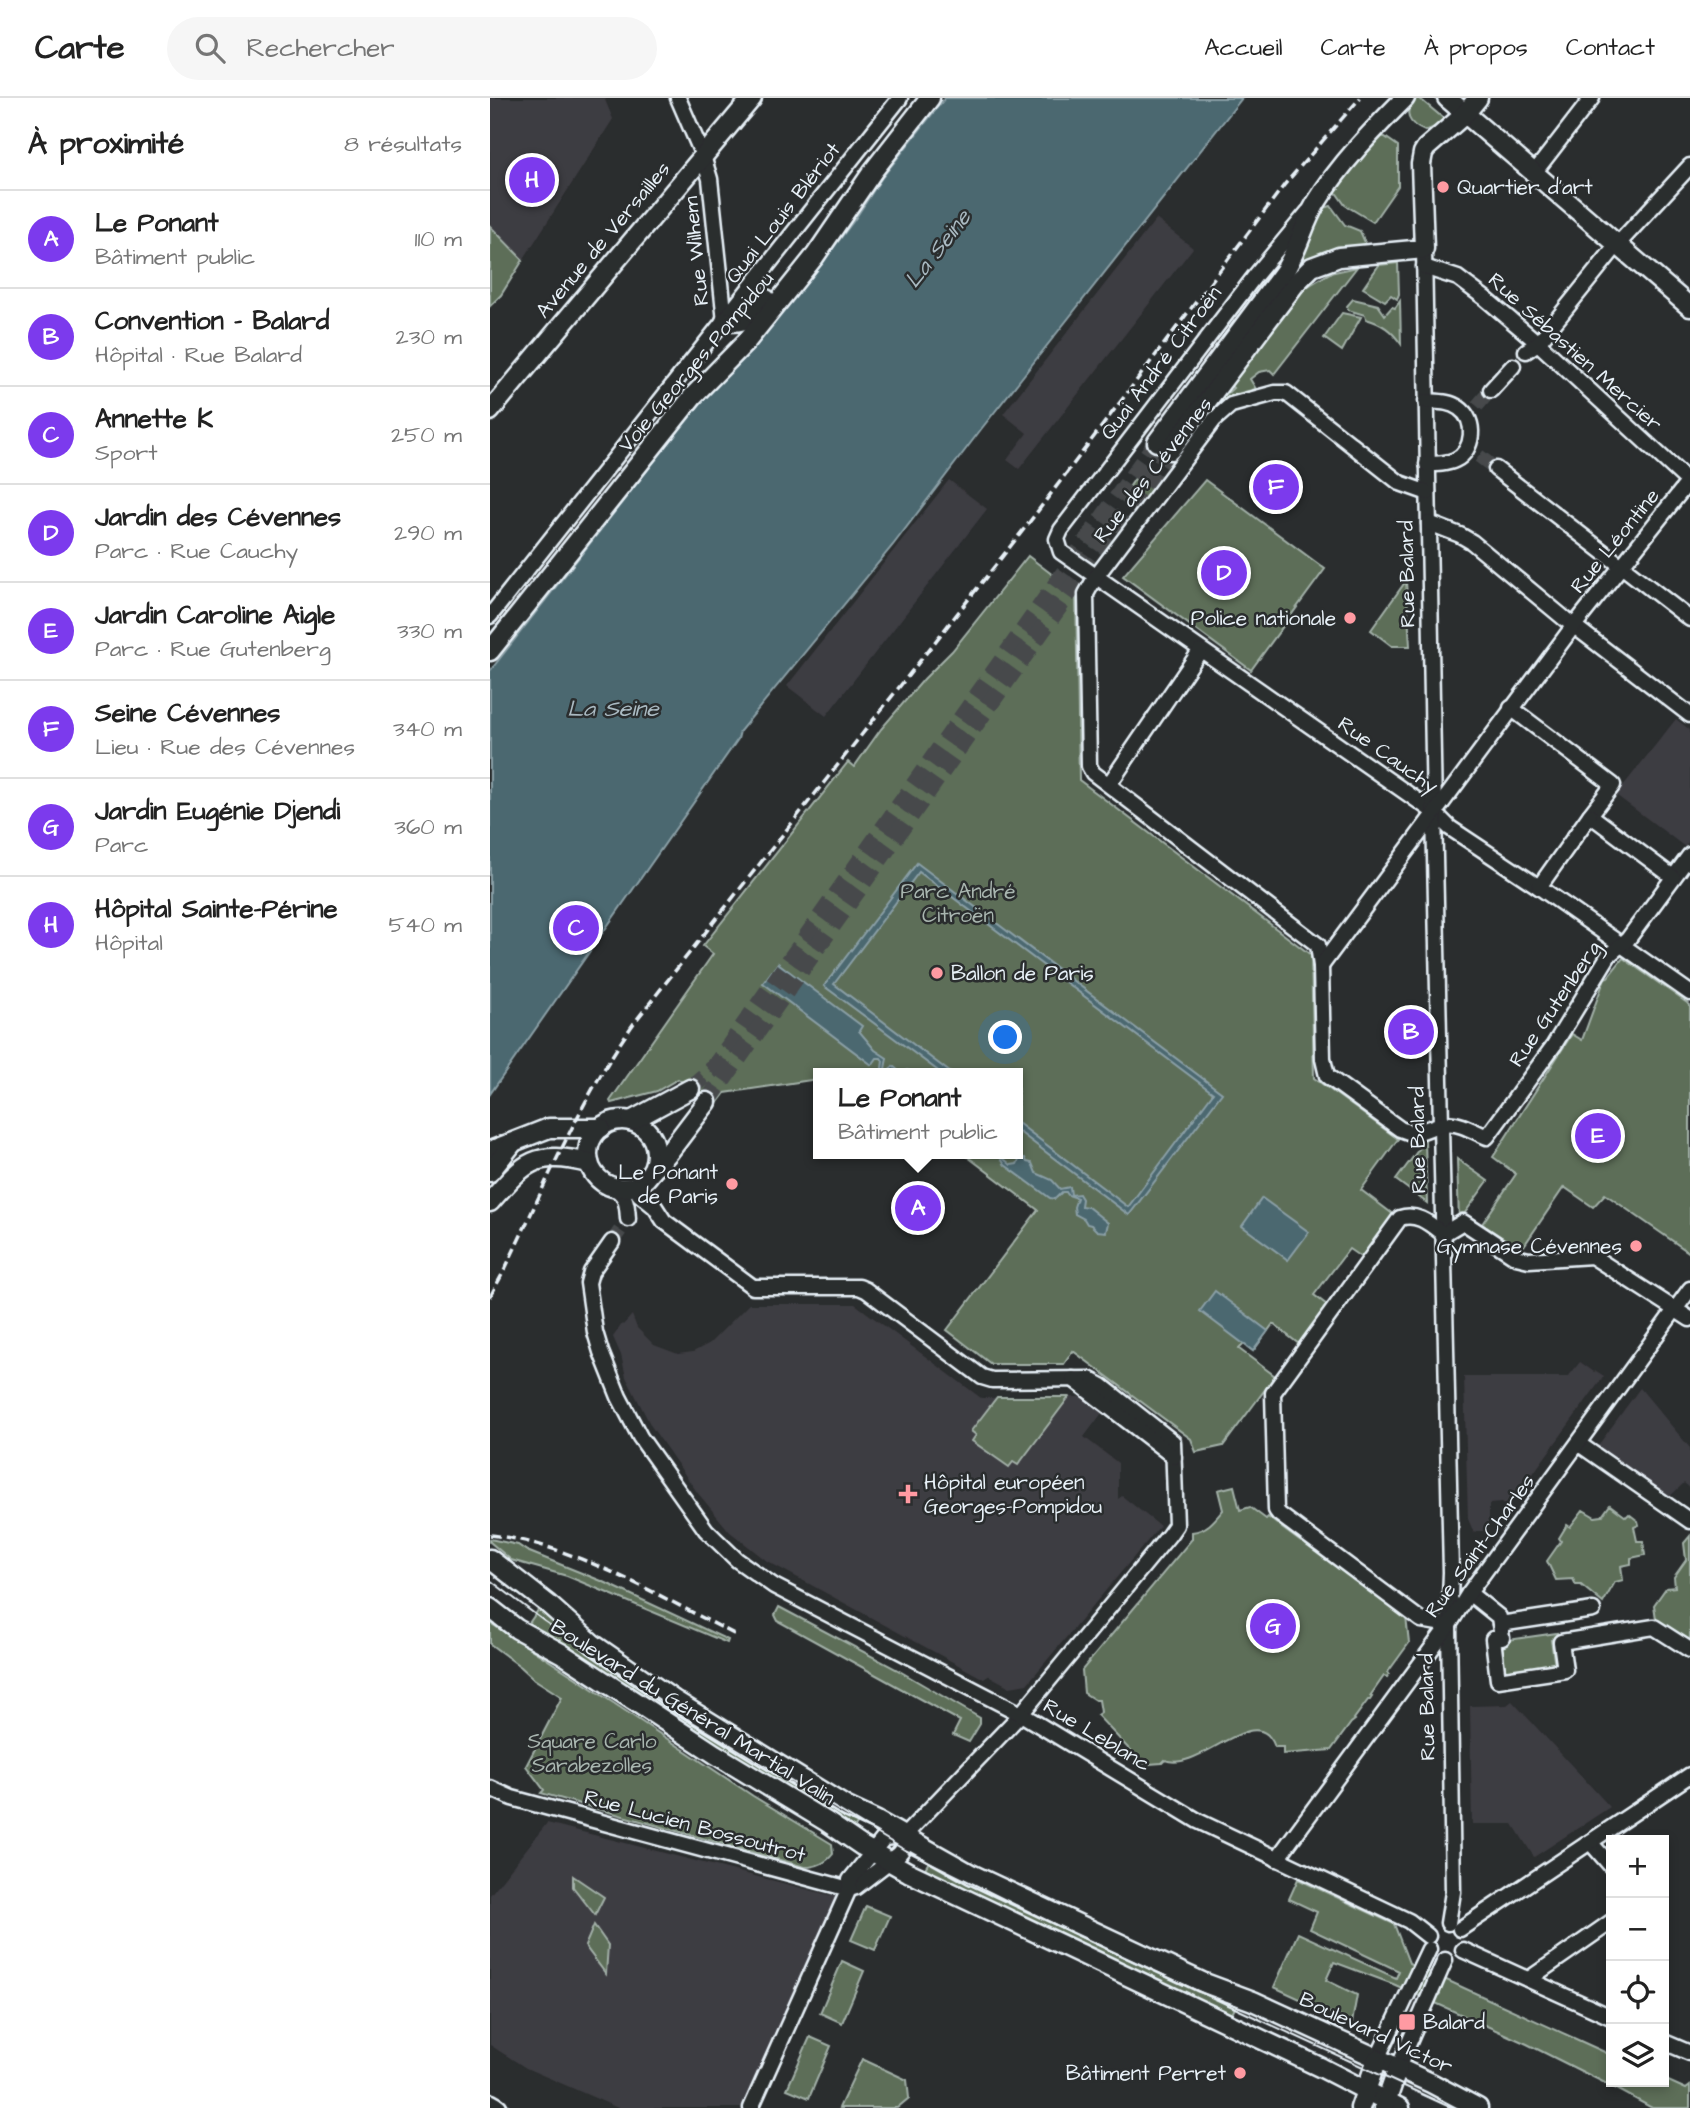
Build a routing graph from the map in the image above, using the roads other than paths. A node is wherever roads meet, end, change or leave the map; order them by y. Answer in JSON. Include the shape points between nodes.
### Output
{"nodes":[{"id":1,"x":678,"y":98,"type":"edge"},
{"id":2,"x":752,"y":98,"type":"edge"},
{"id":3,"x":900,"y":98,"type":"edge"},
{"id":4,"x":930,"y":98,"type":"edge"},
{"id":5,"x":1405,"y":98,"type":"edge"},
{"id":6,"x":1447,"y":98,"type":"edge"},
{"id":7,"x":1478,"y":98,"type":"edge"},
{"id":8,"x":1592,"y":98,"type":"edge"},
{"id":9,"x":1465,"y":114,"type":"junction"},
{"id":10,"x":703,"y":156,"type":"junction"},
{"id":11,"x":1690,"y":166,"type":"edge"},
{"id":12,"x":1534,"y":173,"type":"junction"},
{"id":13,"x":855,"y":196,"type":"junction"},
{"id":14,"x":1314,"y":206,"type":"junction"},
{"id":15,"x":1617,"y":245,"type":"junction"},
{"id":16,"x":1424,"y":249,"type":"junction"},
{"id":17,"x":1424,"y":268,"type":"junction"},
{"id":18,"x":1690,"y":307,"type":"edge"},
{"id":19,"x":725,"y":321,"type":"junction"},
{"id":20,"x":1532,"y":347,"type":"junction"},
{"id":21,"x":1513,"y":366,"type":"dead end"},
{"id":22,"x":1491,"y":390,"type":"tunnel mouth"},
{"id":23,"x":1426,"y":401,"type":"junction"},
{"id":24,"x":490,"y":411,"type":"edge"},
{"id":25,"x":1427,"y":464,"type":"junction"},
{"id":26,"x":1496,"y":469,"type":"tunnel mouth"},
{"id":27,"x":1690,"y":481,"type":"edge"},
{"id":28,"x":1428,"y":493,"type":"junction"},
{"id":29,"x":1429,"y":523,"type":"junction"},
{"id":30,"x":1061,"y":552,"type":"joint"},
{"id":31,"x":1622,"y":565,"type":"junction"},
{"id":32,"x":1095,"y":578,"type":"junction"},
{"id":33,"x":490,"y":617,"type":"edge"},
{"id":34,"x":1690,"y":619,"type":"edge"},
{"id":35,"x":1574,"y":626,"type":"junction"},
{"id":36,"x":1200,"y":650,"type":"junction"},
{"id":37,"x":490,"y":651,"type":"edge"},
{"id":38,"x":1511,"y":708,"type":"junction"},
{"id":39,"x":1690,"y":716,"type":"edge"},
{"id":40,"x":1110,"y":783,"type":"dead end"},
{"id":41,"x":1434,"y":813,"type":"junction"},
{"id":42,"x":1590,"y":815,"type":"junction"},
{"id":43,"x":1690,"y":855,"type":"edge"},
{"id":44,"x":1673,"y":877,"type":"junction"},
{"id":45,"x":1539,"y":887,"type":"junction"},
{"id":46,"x":1621,"y":945,"type":"junction"},
{"id":47,"x":1321,"y":966,"type":"junction"},
{"id":48,"x":1690,"y":993,"type":"edge"},
{"id":49,"x":690,"y":1089,"type":"tunnel mouth"},
{"id":50,"x":707,"y":1102,"type":"tunnel mouth"},
{"id":51,"x":631,"y":1121,"type":"junction"},
{"id":52,"x":1440,"y":1124,"type":"junction"},
{"id":53,"x":601,"y":1128,"type":"junction"},
{"id":54,"x":514,"y":1142,"type":"junction"},
{"id":55,"x":490,"y":1151,"type":"edge"},
{"id":56,"x":589,"y":1163,"type":"junction"},
{"id":57,"x":490,"y":1172,"type":"edge"},
{"id":58,"x":514,"y":1175,"type":"junction"},
{"id":59,"x":644,"y":1182,"type":"junction"},
{"id":60,"x":610,"y":1185,"type":"junction"},
{"id":61,"x":490,"y":1202,"type":"edge"},
{"id":62,"x":490,"y":1217,"type":"edge"},
{"id":63,"x":1443,"y":1234,"type":"junction"},
{"id":64,"x":612,"y":1242,"type":"tunnel mouth"},
{"id":65,"x":1690,"y":1289,"type":"edge"},
{"id":66,"x":1676,"y":1309,"type":"junction"},
{"id":67,"x":1690,"y":1319,"type":"edge"},
{"id":68,"x":1579,"y":1444,"type":"junction"},
{"id":69,"x":1690,"y":1521,"type":"edge"},
{"id":70,"x":490,"y":1559,"type":"edge"},
{"id":71,"x":1469,"y":1593,"type":"junction"},
{"id":72,"x":490,"y":1608,"type":"edge"},
{"id":73,"x":1593,"y":1610,"type":"dead end"},
{"id":74,"x":1449,"y":1625,"type":"junction"},
{"id":75,"x":1501,"y":1631,"type":"junction"},
{"id":76,"x":1690,"y":1650,"type":"edge"},
{"id":77,"x":1021,"y":1714,"type":"junction"},
{"id":78,"x":1690,"y":1775,"type":"edge"},
{"id":79,"x":490,"y":1788,"type":"edge"},
{"id":80,"x":904,"y":1836,"type":"junction"},
{"id":81,"x":1590,"y":1842,"type":"junction"},
{"id":82,"x":1277,"y":1859,"type":"junction"},
{"id":83,"x":877,"y":1860,"type":"junction"},
{"id":84,"x":1606,"y":1860,"type":"edge"},
{"id":85,"x":849,"y":1889,"type":"junction"},
{"id":86,"x":1606,"y":1925,"type":"edge"},
{"id":87,"x":1454,"y":1926,"type":"junction"},
{"id":88,"x":1429,"y":1942,"type":"junction"},
{"id":89,"x":1463,"y":1950,"type":"junction"},
{"id":90,"x":1445,"y":1960,"type":"junction"},
{"id":91,"x":1529,"y":1979,"type":"junction"},
{"id":92,"x":1253,"y":2001,"type":"joint"},
{"id":93,"x":1606,"y":2015,"type":"edge"},
{"id":94,"x":1669,"y":2044,"type":"edge"},
{"id":95,"x":1690,"y":2053,"type":"edge"},
{"id":96,"x":1377,"y":2059,"type":"junction"},
{"id":97,"x":1398,"y":2068,"type":"junction"},
{"id":98,"x":1363,"y":2100,"type":"edge"},
{"id":99,"x":490,"y":2104,"type":"edge"},
{"id":100,"x":1390,"y":2106,"type":"edge"},
{"id":101,"x":497,"y":2108,"type":"edge"},
{"id":102,"x":751,"y":2108,"type":"edge"},
{"id":103,"x":1478,"y":2108,"type":"edge"}],
"edges":[{"from":1,"to":10,"type":"street","name":"Rue Wilhem"},
{"from":2,"to":10,"type":"main road","name":"Avenue de Versailles"},
{"from":3,"to":19,"type":"street","name":"Quai Louis Blériot"},
{"from":4,"to":13,"type":"main road","name":"Voie Georges Pompidou"},
{"from":5,"to":14,"type":"main road","name":"Quai André Citroën","via":[[1371,131]]},
{"from":6,"to":9,"type":"main road"},
{"from":7,"to":9,"type":"main road"},
{"from":8,"to":12,"type":"street"},
{"from":9,"to":12,"type":"main road"},
{"from":9,"to":16,"type":"main road","name":"Rue Balard","via":[[1423,153]]},
{"from":10,"to":19,"type":"street","name":"Rue Wilhem","via":[[710,179]]},
{"from":10,"to":24,"type":"main road","name":"Avenue de Versailles"},
{"from":11,"to":15,"type":"street"},
{"from":12,"to":15,"type":"main road"},
{"from":13,"to":19,"type":"main road","via":[[747,320]]},
{"from":13,"to":37,"type":"main road","name":"Voie Georges Pompidou","via":[[815,256],[746,342],[693,396]]},
{"from":14,"to":16,"type":"main road","name":"Quai André Citroën","via":[[1293,259],[1163,446],[1304,273],[1339,257]]},
{"from":14,"to":30,"type":"street","name":"Quai André Citroën","via":[[1061,530],[1057,539]]},
{"from":15,"to":18,"type":"main road"},
{"from":15,"to":20,"type":"street"},
{"from":16,"to":17,"type":"street","name":"Rue Balard"},
{"from":17,"to":20,"type":"street","name":"Rue Sébastien Mercier","via":[[1458,278]]},
{"from":17,"to":23,"type":"street","name":"Rue Balard"},
{"from":19,"to":33,"type":"street","name":"Quai Louis Blériot"},
{"from":20,"to":27,"type":"street","name":"Rue Sébastien Mercier"},
{"from":21,"to":22,"type":"street"},
{"from":23,"to":25,"type":"street","name":"Rue Balard"},
{"from":23,"to":25,"type":"street","via":[[1447,402],[1472,412],[1473,452],[1455,461]]},
{"from":25,"to":28,"type":"street","name":"Rue Balard"},
{"from":26,"to":31,"type":"street"},
{"from":27,"to":31,"type":"street","name":"Rue Léontine"},
{"from":28,"to":29,"type":"street","name":"Rue Balard"},
{"from":28,"to":32,"type":"street","name":"Rue des Cévennes","via":[[1400,482],[1286,393],[1254,398],[1231,405],[1214,420]]},
{"from":29,"to":35,"type":"street","via":[[1472,542]]},
{"from":29,"to":41,"type":"street","name":"Rue Balard"},
{"from":30,"to":32,"type":"street","name":"Rue Cauchy"},
{"from":31,"to":34,"type":"street"},
{"from":31,"to":35,"type":"street","name":"Rue Léontine"},
{"from":32,"to":36,"type":"street","name":"Rue Cauchy"},
{"from":32,"to":47,"type":"street","via":[[1086,594],[1089,766],[1093,773],[1318,945]]},
{"from":35,"to":38,"type":"street","name":"Rue Léontine"},
{"from":35,"to":39,"type":"street"},
{"from":36,"to":40,"type":"street"},
{"from":36,"to":41,"type":"street","name":"Rue Cauchy"},
{"from":38,"to":41,"type":"street","name":"Rue Léontine"},
{"from":38,"to":42,"type":"street","via":[[1613,785]]},
{"from":41,"to":45,"type":"street","name":"Rue Cauchy"},
{"from":41,"to":47,"type":"street","name":"Rue Léontine"},
{"from":41,"to":52,"type":"street","name":"Rue Balard"},
{"from":42,"to":44,"type":"street"},
{"from":42,"to":45,"type":"street"},
{"from":43,"to":44,"type":"street","name":"Rue Gutenberg"},
{"from":44,"to":46,"type":"street","name":"Rue Gutenberg"},
{"from":45,"to":46,"type":"street","name":"Rue Cauchy"},
{"from":46,"to":48,"type":"street","name":"Rue Cauchy"},
{"from":46,"to":52,"type":"street","name":"Rue Gutenberg","via":[[1609,955],[1554,1045],[1487,1137],[1454,1122]]},
{"from":47,"to":52,"type":"street","via":[[1327,1076],[1407,1132],[1414,1134]]},
{"from":49,"to":51,"type":"main road"},
{"from":50,"to":59,"type":"main road"},
{"from":51,"to":53,"type":"main road","via":[[610,1122]]},
{"from":51,"to":59,"type":"main road","via":[[649,1133],[654,1143],[654,1164]]},
{"from":52,"to":63,"type":"street","name":"Rue Balard"},
{"from":53,"to":54,"type":"main road","via":[[549,1128]]},
{"from":53,"to":56,"type":"main road","via":[[588,1146]]},
{"from":54,"to":55,"type":"main road"},
{"from":54,"to":57,"type":"main road"},
{"from":56,"to":58,"type":"main road","via":[[549,1156]]},
{"from":56,"to":60,"type":"main road"},
{"from":58,"to":61,"type":"main road"},
{"from":58,"to":62,"type":"main road"},
{"from":59,"to":60,"type":"main road"},
{"from":59,"to":60,"type":"street","via":[[626,1223],[623,1194]]},
{"from":59,"to":77,"type":"street","name":"Rue Leblanc","via":[[664,1221],[753,1287],[859,1287],[982,1377],[1089,1379],[1171,1438],[1175,1525]]},
{"from":63,"to":66,"type":"street","via":[[1463,1222],[1516,1257],[1592,1256]]},
{"from":63,"to":74,"type":"street","name":"Rue Balard"},
{"from":63,"to":74,"type":"street","via":[[1422,1219],[1400,1218],[1272,1399],[1277,1512],[1421,1620]]},
{"from":64,"to":77,"type":"street","via":[[590,1272],[588,1283],[601,1352],[640,1437],[706,1530],[774,1586]]},
{"from":65,"to":66,"type":"street","name":"Rue Saint-Charles"},
{"from":66,"to":67,"type":"street"},
{"from":66,"to":68,"type":"street","name":"Rue Saint-Charles"},
{"from":68,"to":69,"type":"street"},
{"from":68,"to":71,"type":"street","name":"Rue Saint-Charles"},
{"from":70,"to":80,"type":"main road","name":"Boulevard du Général Martial Valin","via":[[593,1644],[674,1700],[847,1807]]},
{"from":71,"to":74,"type":"street","name":"Rue Saint-Charles"},
{"from":71,"to":75,"type":"street","via":[[1499,1617]]},
{"from":72,"to":83,"type":"main road","name":"Boulevard du Général Martial Valin","via":[[827,1822]]},
{"from":73,"to":75,"type":"street"},
{"from":74,"to":82,"type":"street","name":"Rue Saint-Charles"},
{"from":74,"to":87,"type":"street","name":"Rue Balard"},
{"from":75,"to":76,"type":"street","via":[[1493,1639],[1498,1680],[1565,1670],[1561,1642],[1654,1627]]},
{"from":77,"to":80,"type":"street"},
{"from":77,"to":82,"type":"street","name":"Rue Leblanc","via":[[1198,1821]]},
{"from":78,"to":81,"type":"street"},
{"from":79,"to":85,"type":"street","name":"Rue Lucien Bossoutrot","via":[[523,1801]]},
{"from":80,"to":83,"type":"street","via":[[903,1849]]},
{"from":80,"to":92,"type":"main road","name":"Boulevard du Général Martial Valin","via":[[971,1874],[1202,1982]]},
{"from":81,"to":84,"type":"street"},
{"from":81,"to":87,"type":"street"},
{"from":82,"to":88,"type":"street","name":"Rue Leblanc","via":[[1405,1919]]},
{"from":83,"to":85,"type":"street","via":[[856,1887]]},
{"from":83,"to":98,"type":"main road","name":"Boulevard du Général Martial Valin","via":[[1211,2015]]},
{"from":85,"to":102,"type":"street"},
{"from":86,"to":91,"type":"street"},
{"from":87,"to":88,"type":"street","via":[[1434,1927]]},
{"from":87,"to":89,"type":"street","via":[[1464,1936]]},
{"from":88,"to":90,"type":"street","via":[[1437,1958]]},
{"from":88,"to":96,"type":"street"},
{"from":89,"to":90,"type":"street"},
{"from":89,"to":91,"type":"street"},
{"from":90,"to":97,"type":"street"},
{"from":91,"to":93,"type":"street"},
{"from":92,"to":96,"type":"main road","name":"Boulevard Victor"},
{"from":94,"to":95,"type":"street"},
{"from":96,"to":97,"type":"main road","name":"Boulevard Victor"},
{"from":96,"to":98,"type":"main road"},
{"from":97,"to":100,"type":"main road"},
{"from":97,"to":103,"type":"main road","name":"Boulevard Victor"},
{"from":98,"to":100,"type":"main road"},
{"from":99,"to":101,"type":"highway"}]}
